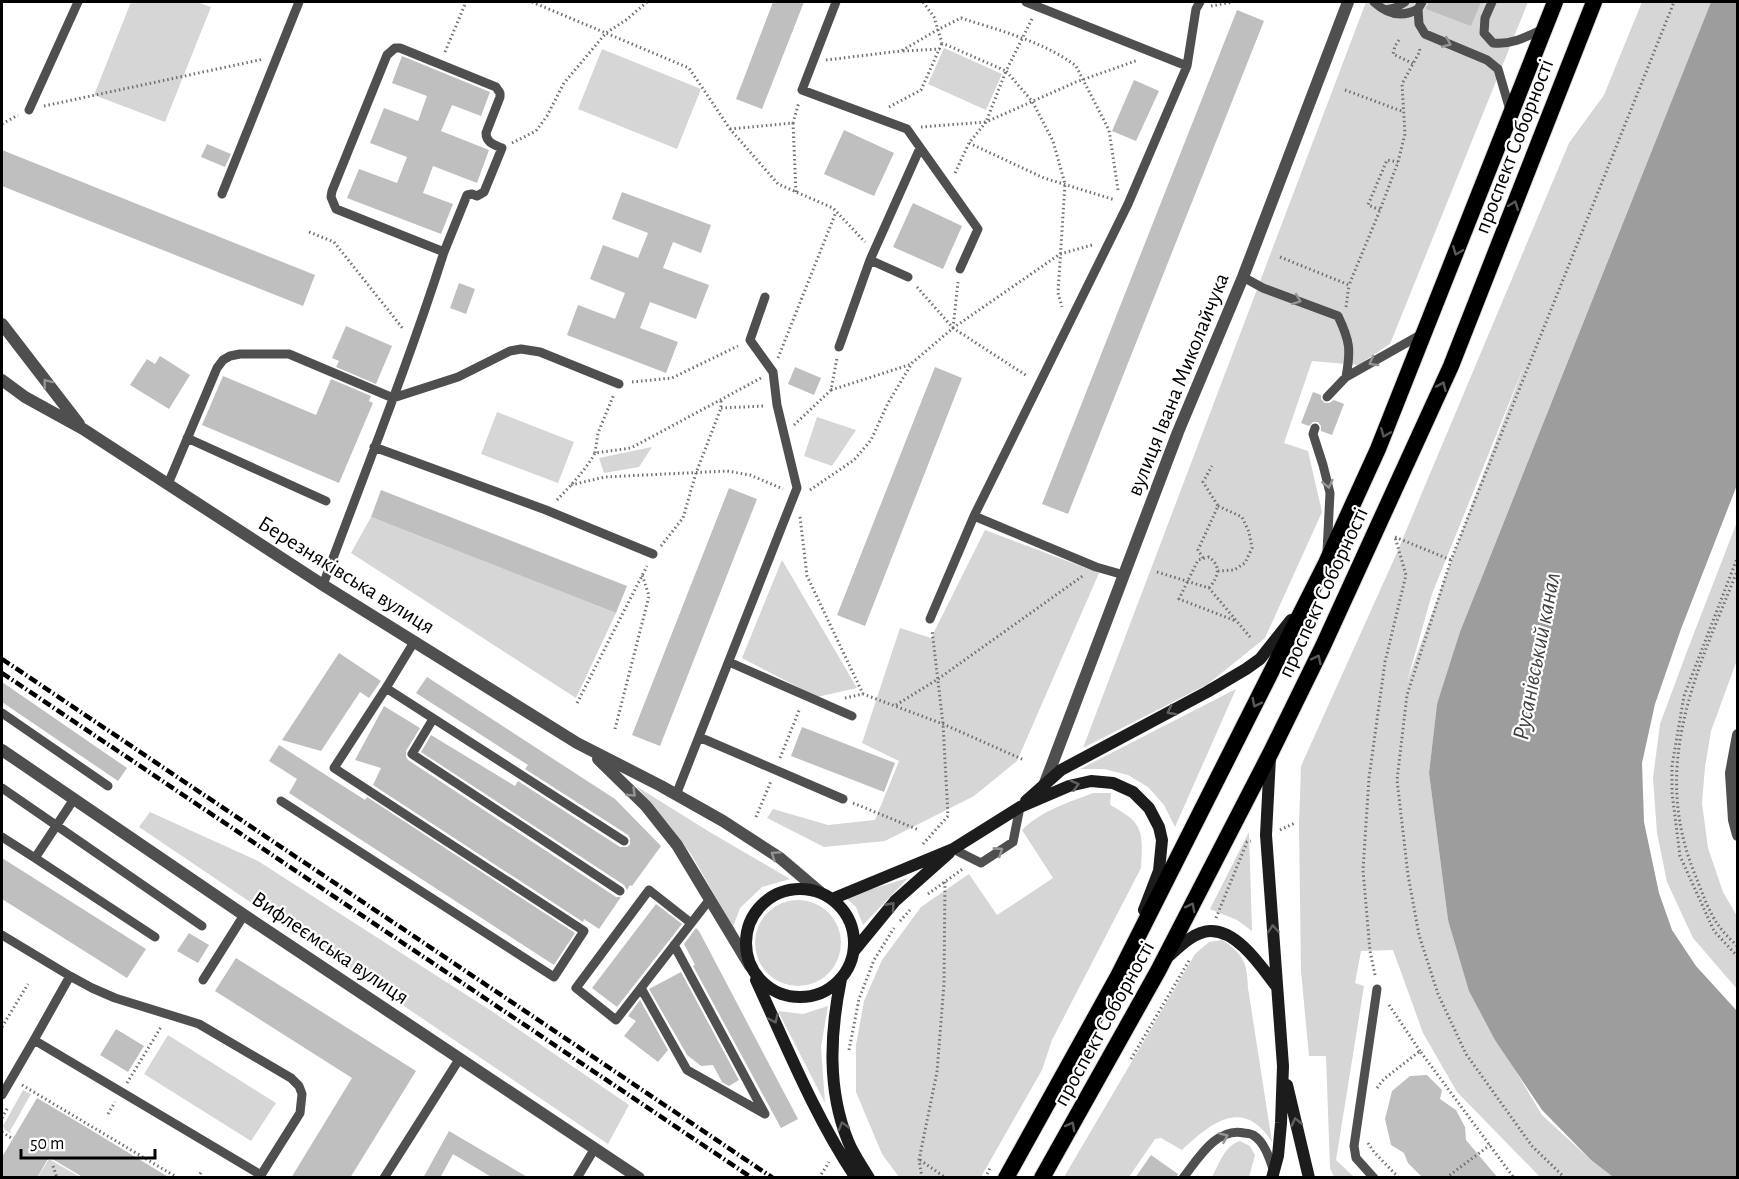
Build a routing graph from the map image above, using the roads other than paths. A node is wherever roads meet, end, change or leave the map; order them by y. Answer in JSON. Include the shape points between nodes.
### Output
{"nodes":[{"id":1,"x":78,"y":2,"type":"edge"},
{"id":2,"x":299,"y":2,"type":"edge"},
{"id":3,"x":836,"y":2,"type":"edge"},
{"id":4,"x":1026,"y":2,"type":"edge"},
{"id":5,"x":1348,"y":2,"type":"edge"},
{"id":6,"x":1374,"y":2,"type":"edge"},
{"id":7,"x":1405,"y":2,"type":"edge"},
{"id":8,"x":1492,"y":2,"type":"edge"},
{"id":9,"x":1555,"y":2,"type":"edge"},
{"id":10,"x":1594,"y":2,"type":"edge"},
{"id":11,"x":1198,"y":5,"type":"edge"},
{"id":12,"x":1420,"y":5,"type":"edge"},
{"id":13,"x":1386,"y":10,"type":"junction"},
{"id":14,"x":1545,"y":28,"type":"junction"},
{"id":15,"x":1187,"y":66,"type":"junction"},
{"id":16,"x":29,"y":110,"type":"road end"},
{"id":17,"x":1511,"y":113,"type":"junction"},
{"id":18,"x":920,"y":148,"type":"junction"},
{"id":19,"x":222,"y":194,"type":"dead end"},
{"id":20,"x":444,"y":252,"type":"junction"},
{"id":21,"x":872,"y":256,"type":"junction"},
{"id":22,"x":960,"y":269,"type":"road end"},
{"id":23,"x":908,"y":277,"type":"road end"},
{"id":24,"x":1243,"y":277,"type":"junction"},
{"id":25,"x":765,"y":297,"type":"dead end"},
{"id":26,"x":2,"y":324,"type":"edge"},
{"id":27,"x":1424,"y":333,"type":"junction"},
{"id":28,"x":839,"y":347,"type":"road end"},
{"id":29,"x":1347,"y":377,"type":"junction"},
{"id":30,"x":2,"y":380,"type":"edge"},
{"id":31,"x":618,"y":384,"type":"road end"},
{"id":32,"x":393,"y":398,"type":"junction"},
{"id":33,"x":1327,"y":398,"type":"dead end"},
{"id":34,"x":83,"y":429,"type":"junction"},
{"id":35,"x":1315,"y":429,"type":"dead end"},
{"id":36,"x":187,"y":438,"type":"junction"},
{"id":37,"x":374,"y":447,"type":"junction"},
{"id":38,"x":168,"y":484,"type":"junction"},
{"id":39,"x":326,"y":501,"type":"dead end"},
{"id":40,"x":974,"y":516,"type":"junction"},
{"id":41,"x":653,"y":554,"type":"dead end"},
{"id":42,"x":1326,"y":563,"type":"junction"},
{"id":43,"x":1124,"y":575,"type":"junction"},
{"id":44,"x":323,"y":585,"type":"junction"},
{"id":45,"x":1310,"y":595,"type":"junction"},
{"id":46,"x":930,"y":620,"type":"road end"},
{"id":47,"x":414,"y":642,"type":"junction"},
{"id":48,"x":729,"y":662,"type":"junction"},
{"id":49,"x":386,"y":688,"type":"junction"},
{"id":50,"x":2,"y":713,"type":"edge"},
{"id":51,"x":852,"y":716,"type":"dead end"},
{"id":52,"x":433,"y":719,"type":"junction"},
{"id":53,"x":1737,"y":735,"type":"edge"},
{"id":54,"x":699,"y":737,"type":"junction"},
{"id":55,"x":2,"y":750,"type":"edge"},
{"id":56,"x":591,"y":752,"type":"junction"},
{"id":57,"x":1271,"y":753,"type":"junction"},
{"id":58,"x":1045,"y":783,"type":"junction"},
{"id":59,"x":108,"y":786,"type":"dead end"},
{"id":60,"x":2,"y":788,"type":"edge"},
{"id":61,"x":676,"y":795,"type":"junction"},
{"id":62,"x":74,"y":799,"type":"junction"},
{"id":63,"x":843,"y":799,"type":"road end"},
{"id":64,"x":281,"y":801,"type":"dead end"},
{"id":65,"x":1020,"y":807,"type":"junction"},
{"id":66,"x":56,"y":826,"type":"junction"},
{"id":67,"x":1737,"y":835,"type":"edge"},
{"id":68,"x":2,"y":837,"type":"edge"},
{"id":69,"x":624,"y":842,"type":"dead end"},
{"id":70,"x":953,"y":849,"type":"junction"},
{"id":71,"x":35,"y":858,"type":"junction"},
{"id":72,"x":620,"y":891,"type":"dead end"},
{"id":73,"x":820,"y":892,"type":"junction"},
{"id":74,"x":832,"y":898,"type":"junction"},
{"id":75,"x":710,"y":899,"type":"junction"},
{"id":76,"x":244,"y":915,"type":"junction"},
{"id":77,"x":691,"y":923,"type":"junction"},
{"id":78,"x":202,"y":926,"type":"dead end"},
{"id":79,"x":2,"y":935,"type":"edge"},
{"id":80,"x":154,"y":937,"type":"dead end"},
{"id":81,"x":674,"y":945,"type":"junction"},
{"id":82,"x":854,"y":951,"type":"junction"},
{"id":83,"x":1164,"y":960,"type":"junction"},
{"id":84,"x":750,"y":966,"type":"junction"},
{"id":85,"x":70,"y":976,"type":"junction"},
{"id":86,"x":1117,"y":978,"type":"junction"},
{"id":87,"x":841,"y":979,"type":"junction"},
{"id":88,"x":203,"y":980,"type":"dead end"},
{"id":89,"x":1277,"y":987,"type":"junction"},
{"id":90,"x":641,"y":988,"type":"junction"},
{"id":91,"x":1377,"y":989,"type":"road end"},
{"id":92,"x":34,"y":1040,"type":"junction"},
{"id":93,"x":460,"y":1058,"type":"junction"},
{"id":94,"x":1283,"y":1066,"type":"junction"},
{"id":95,"x":2,"y":1095,"type":"edge"},
{"id":96,"x":595,"y":1148,"type":"junction"},
{"id":97,"x":1010,"y":1171,"type":"edge"},
{"id":98,"x":1273,"y":1175,"type":"edge"},
{"id":99,"x":260,"y":1176,"type":"edge"},
{"id":100,"x":384,"y":1178,"type":"edge"},
{"id":101,"x":577,"y":1178,"type":"edge"},
{"id":102,"x":639,"y":1178,"type":"edge"},
{"id":103,"x":856,"y":1178,"type":"edge"},
{"id":104,"x":869,"y":1178,"type":"edge"},
{"id":105,"x":1042,"y":1178,"type":"edge"},
{"id":106,"x":1183,"y":1178,"type":"edge"},
{"id":107,"x":1309,"y":1178,"type":"edge"},
{"id":108,"x":1374,"y":1178,"type":"edge"}],
"edges":[{"from":1,"to":16,"type":"lane"},
{"from":2,"to":19,"type":"lane"},
{"from":3,"to":18,"type":"lane","via":[[802,90],[906,129]]},
{"from":4,"to":15,"type":"lane"},
{"from":5,"to":24,"type":"street","name":"вулиця Івана Миколайчука"},
{"from":6,"to":13,"type":"lane"},
{"from":7,"to":13,"type":"lane"},
{"from":8,"to":14,"type":"lane","via":[[1484,33],[1493,43],[1520,40]]},
{"from":9,"to":14,"type":"highway","name":"проспект Соборності"},
{"from":57,"to":10,"type":"highway","name":"проспект Соборності","one_way":true,"via":[[1451,366]]},
{"from":11,"to":15,"type":"lane"},
{"from":12,"to":13,"type":"lane","via":[[1406,14]]},
{"from":12,"to":17,"type":"lane","one_way":true,"via":[[1419,24],[1425,34],[1487,60],[1498,69]]},
{"from":14,"to":17,"type":"highway","name":"проспект Соборності"},
{"from":15,"to":40,"type":"lane","via":[[1111,240]]},
{"from":17,"to":27,"type":"highway","name":"проспект Соборності","one_way":true},
{"from":18,"to":21,"type":"lane"},
{"from":18,"to":22,"type":"lane","via":[[978,229]]},
{"from":20,"to":20,"type":"lane","via":[[336,209],[331,197],[387,55],[395,48],[499,89],[500,97],[486,137],[502,148],[484,192],[467,195]]},
{"from":20,"to":32,"type":"lane"},
{"from":21,"to":23,"type":"lane"},
{"from":21,"to":28,"type":"lane"},
{"from":24,"to":29,"type":"lane","one_way":true,"via":[[1338,316],[1348,335]]},
{"from":24,"to":43,"type":"street","name":"вулиця Івана Миколайчука"},
{"from":25,"to":48,"type":"lane","via":[[750,340],[773,372],[797,488]]},
{"from":34,"to":26,"type":"street","name":"Березняківська вулиця","one_way":true},
{"from":27,"to":29,"type":"lane","one_way":true},
{"from":27,"to":42,"type":"highway","name":"проспект Соборності","one_way":true,"via":[[1378,449]]},
{"from":29,"to":33,"type":"lane"},
{"from":30,"to":34,"type":"street","name":"Березняківська вулиця"},
{"from":31,"to":32,"type":"lane","via":[[540,352],[521,349],[458,377]]},
{"from":32,"to":36,"type":"lane","via":[[289,354],[240,354],[223,360],[217,368]]},
{"from":32,"to":37,"type":"lane"},
{"from":34,"to":38,"type":"street","name":"Березняківська вулиця"},
{"from":35,"to":42,"type":"lane","one_way":true,"via":[[1313,434],[1330,493]]},
{"from":36,"to":38,"type":"lane"},
{"from":36,"to":39,"type":"lane"},
{"from":37,"to":41,"type":"lane"},
{"from":37,"to":44,"type":"lane"},
{"from":38,"to":44,"type":"street","name":"Березняківська вулиця"},
{"from":40,"to":43,"type":"lane"},
{"from":40,"to":46,"type":"lane"},
{"from":42,"to":45,"type":"highway","name":"проспект Соборності"},
{"from":43,"to":58,"type":"street","name":"вулиця Івана Миколайчука"},
{"from":44,"to":47,"type":"street","name":"Березняківська вулиця"},
{"from":45,"to":58,"type":"main road","name":"вулиця Івана Миколайчука","one_way":true,"via":[[1260,659],[1207,692],[1061,770]]},
{"from":45,"to":86,"type":"highway","name":"проспект Соборності","one_way":true},
{"from":47,"to":49,"type":"lane"},
{"from":47,"to":56,"type":"street","name":"Березняківська вулиця"},
{"from":48,"to":51,"type":"lane"},
{"from":48,"to":54,"type":"lane"},
{"from":49,"to":52,"type":"lane"},
{"from":49,"to":64,"type":"lane","via":[[334,768],[584,931],[554,977]]},
{"from":50,"to":59,"type":"lane"},
{"from":52,"to":69,"type":"lane"},
{"from":52,"to":72,"type":"lane","via":[[412,754]]},
{"from":53,"to":67,"type":"street","via":[[1731,773]]},
{"from":54,"to":61,"type":"lane"},
{"from":54,"to":63,"type":"lane"},
{"from":55,"to":62,"type":"street","name":"Вифлеємська вулиця"},
{"from":56,"to":61,"type":"street","name":"Березняківська вулиця"},
{"from":56,"to":75,"type":"street","name":"Березняківська вулиця","one_way":true,"via":[[646,806],[677,844]]},
{"from":83,"to":57,"type":"highway","name":"проспект Соборності","one_way":true},
{"from":89,"to":57,"type":"main road","one_way":true,"via":[[1266,836]]},
{"from":58,"to":65,"type":"main road","name":"вулиця Івана Миколайчука"},
{"from":60,"to":66,"type":"lane"},
{"from":73,"to":61,"type":"street","name":"Березняківська вулиця","one_way":true,"via":[[780,858]]},
{"from":62,"to":66,"type":"lane"},
{"from":62,"to":76,"type":"street","name":"Вифлеємська вулиця"},
{"from":65,"to":70,"type":"main road","name":"вулиця Івана Миколайчука"},
{"from":70,"to":65,"type":"lane","one_way":true,"via":[[981,862],[1013,842]]},
{"from":65,"to":86,"type":"main road","name":"вулиця Івана Миколайчука","one_way":true,"via":[[1091,781],[1113,783],[1133,792],[1149,808],[1162,840],[1159,871]]},
{"from":66,"to":71,"type":"lane"},
{"from":66,"to":78,"type":"lane"},
{"from":68,"to":71,"type":"lane"},
{"from":70,"to":74,"type":"main road","name":"вулиця Івана Миколайчука"},
{"from":82,"to":70,"type":"main road","name":"вулиця Івана Миколайчука","one_way":true,"via":[[895,901]]},
{"from":71,"to":80,"type":"lane"},
{"from":73,"to":74,"type":"main road"},
{"from":73,"to":84,"type":"main road","via":[[802,888],[783,891],[753,913],[745,948]]},
{"from":74,"to":82,"type":"main road","via":[[850,922]]},
{"from":75,"to":77,"type":"lane"},
{"from":75,"to":84,"type":"street","name":"Березняківська вулиця"},
{"from":76,"to":88,"type":"lane"},
{"from":76,"to":93,"type":"street","name":"Вифлеємська вулиця"},
{"from":77,"to":81,"type":"lane"},
{"from":77,"to":90,"type":"lane","via":[[650,890],[576,988],[616,1020]]},
{"from":79,"to":85,"type":"lane"},
{"from":81,"to":90,"type":"lane"},
{"from":81,"to":90,"type":"lane","via":[[765,1114],[687,1070]]},
{"from":82,"to":87,"type":"main road"},
{"from":83,"to":89,"type":"main road","via":[[1183,942],[1211,931],[1231,936]]},
{"from":105,"to":83,"type":"highway","name":"проспект Соборності","one_way":true},
{"from":84,"to":87,"type":"main road","via":[[774,992],[791,997],[810,997]]},
{"from":84,"to":103,"type":"main road","one_way":true,"via":[[809,1095]]},
{"from":85,"to":92,"type":"lane"},
{"from":85,"to":99,"type":"lane","via":[[115,998],[199,1024],[291,1078],[302,1094],[300,1113]]},
{"from":86,"to":97,"type":"highway","name":"проспект Соборності"},
{"from":104,"to":87,"type":"main road","one_way":true,"via":[[848,1142],[834,1095],[835,1009]]},
{"from":89,"to":94,"type":"main road"},
{"from":91,"to":108,"type":"lane","via":[[1354,1146],[1356,1158]]},
{"from":92,"to":95,"type":"lane"},
{"from":92,"to":99,"type":"lane"},
{"from":93,"to":96,"type":"street","name":"Вифлеємська вулиця"},
{"from":93,"to":100,"type":"lane"},
{"from":94,"to":98,"type":"main road","via":[[1278,1156]]},
{"from":107,"to":94,"type":"main road","one_way":true},
{"from":96,"to":101,"type":"lane"},
{"from":96,"to":102,"type":"street","name":"Вифлеємська вулиця"},
{"from":106,"to":98,"type":"lane","one_way":true,"via":[[1211,1143],[1225,1134],[1239,1132],[1253,1135],[1260,1142]]}]}
